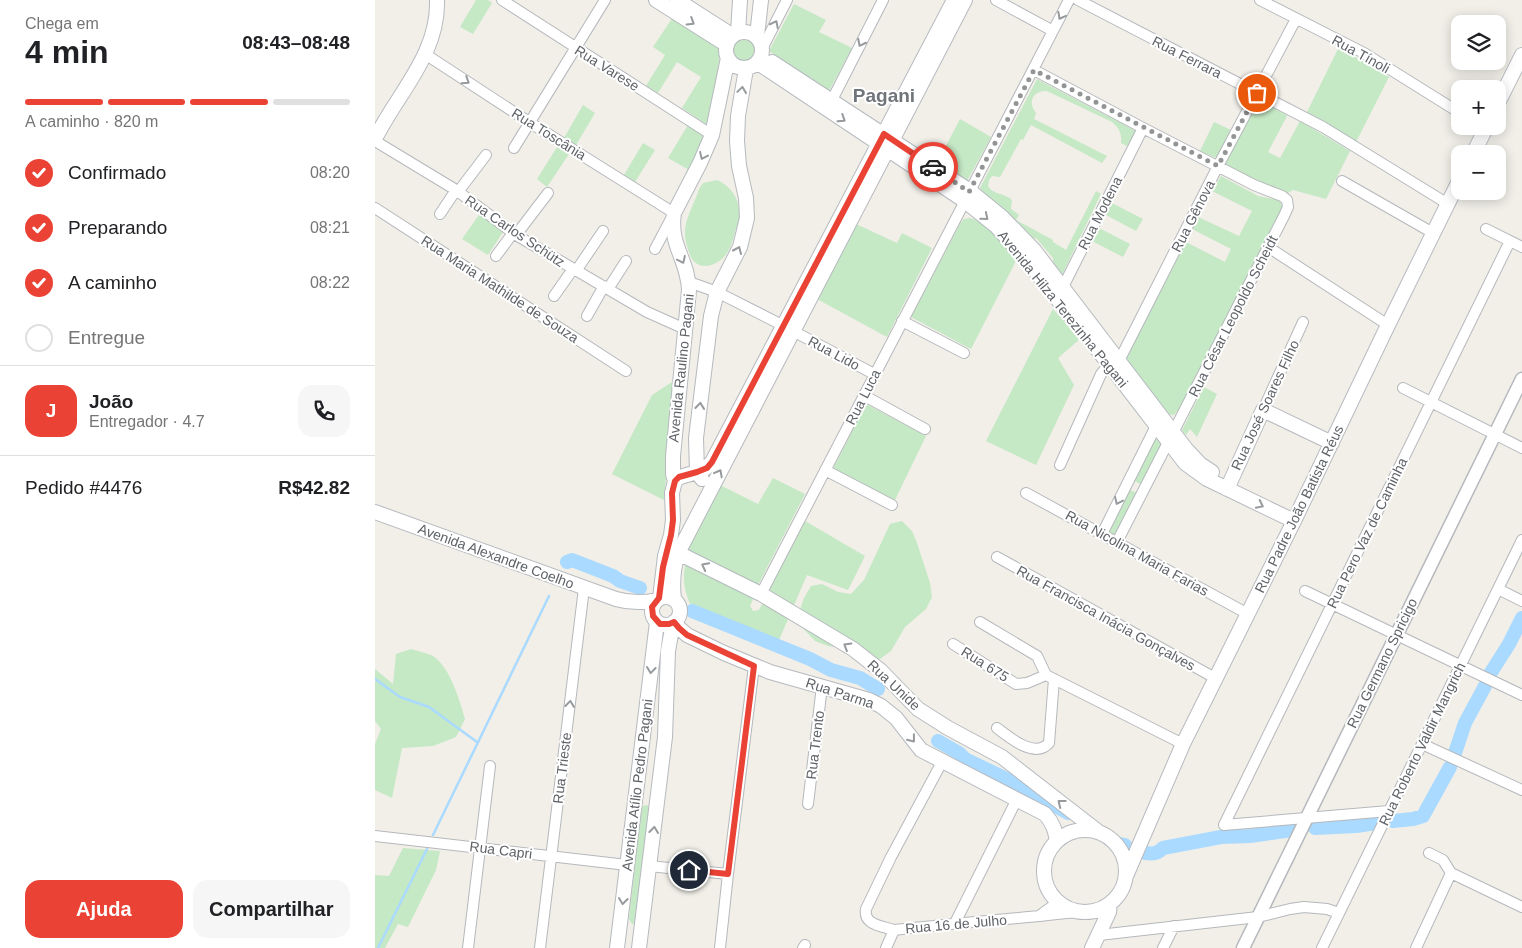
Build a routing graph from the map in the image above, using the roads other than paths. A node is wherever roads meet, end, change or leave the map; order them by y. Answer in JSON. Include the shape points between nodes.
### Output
{"nodes":[{"id":1,"x":437,"y":0,"type":"edge"},
{"id":2,"x":502,"y":0,"type":"edge"},
{"id":3,"x":605,"y":0,"type":"edge"},
{"id":4,"x":656,"y":0,"type":"edge"},
{"id":5,"x":677,"y":0,"type":"edge"},
{"id":6,"x":739,"y":0,"type":"edge"},
{"id":7,"x":761,"y":0,"type":"edge"},
{"id":8,"x":787,"y":0,"type":"edge"},
{"id":9,"x":883,"y":0,"type":"edge"},
{"id":10,"x":954,"y":0,"type":"edge"},
{"id":11,"x":965,"y":0,"type":"edge"},
{"id":12,"x":996,"y":0,"type":"edge"},
{"id":13,"x":1069,"y":0,"type":"edge"},
{"id":14,"x":1078,"y":0,"type":"edge"},
{"id":15,"x":1260,"y":0,"type":"edge"},
{"id":16,"x":1296,"y":19,"type":"junction"},
{"id":17,"x":1053,"y":31,"type":"junction"},
{"id":18,"x":731,"y":43,"type":"junction"},
{"id":19,"x":575,"y":47,"type":"junction"},
{"id":20,"x":425,"y":54,"type":"junction"},
{"id":21,"x":757,"y":54,"type":"junction"},
{"id":22,"x":1522,"y":55,"type":"edge"},
{"id":23,"x":1034,"y":70,"type":"junction"},
{"id":24,"x":1506,"y":87,"type":"edge"},
{"id":25,"x":1257,"y":93,"type":"junction"},
{"id":26,"x":832,"y":100,"type":"junction"},
{"id":27,"x":1451,"y":107,"type":"edge"},
{"id":28,"x":529,"y":122,"type":"junction"},
{"id":29,"x":1143,"y":128,"type":"junction"},
{"id":30,"x":712,"y":134,"type":"junction"},
{"id":31,"x":375,"y":140,"type":"edge"},
{"id":32,"x":886,"y":142,"type":"junction"},
{"id":33,"x":514,"y":148,"type":"dead end"},
{"id":34,"x":487,"y":155,"type":"dead end"},
{"id":35,"x":1218,"y":166,"type":"junction"},
{"id":36,"x":1342,"y":181,"type":"dead end"},
{"id":37,"x":457,"y":191,"type":"junction"},
{"id":38,"x":548,"y":193,"type":"dead end"},
{"id":39,"x":967,"y":196,"type":"junction"},
{"id":40,"x":1451,"y":198,"type":"edge"},
{"id":41,"x":1448,"y":204,"type":"junction"},
{"id":42,"x":375,"y":208,"type":"edge"},
{"id":43,"x":674,"y":213,"type":"junction"},
{"id":44,"x":440,"y":214,"type":"dead end"},
{"id":45,"x":1486,"y":229,"type":"dead end"},
{"id":46,"x":603,"y":231,"type":"dead end"},
{"id":47,"x":1433,"y":233,"type":"junction"},
{"id":48,"x":515,"y":234,"type":"junction"},
{"id":49,"x":1510,"y":241,"type":"junction"},
{"id":50,"x":1268,"y":247,"type":"junction"},
{"id":51,"x":1522,"y":247,"type":"edge"},
{"id":52,"x":655,"y":249,"type":"dead end"},
{"id":53,"x":496,"y":256,"type":"dead end"},
{"id":54,"x":626,"y":261,"type":"dead end"},
{"id":55,"x":574,"y":270,"type":"junction"},
{"id":56,"x":689,"y":282,"type":"junction"},
{"id":57,"x":606,"y":287,"type":"junction"},
{"id":58,"x":1058,"y":291,"type":"junction"},
{"id":59,"x":717,"y":292,"type":"junction"},
{"id":60,"x":554,"y":296,"type":"dead end"},
{"id":61,"x":587,"y":316,"type":"dead end"},
{"id":62,"x":903,"y":321,"type":"junction"},
{"id":63,"x":1303,"y":322,"type":"dead end"},
{"id":64,"x":1388,"y":325,"type":"junction"},
{"id":65,"x":788,"y":328,"type":"junction"},
{"id":66,"x":685,"y":329,"type":"junction"},
{"id":67,"x":964,"y":353,"type":"dead end"},
{"id":68,"x":1113,"y":362,"type":"junction"},
{"id":69,"x":626,"y":371,"type":"dead end"},
{"id":70,"x":874,"y":374,"type":"junction"},
{"id":71,"x":1522,"y":379,"type":"edge"},
{"id":72,"x":1403,"y":388,"type":"dead end"},
{"id":73,"x":863,"y":395,"type":"junction"},
{"id":74,"x":1431,"y":402,"type":"junction"},
{"id":75,"x":1263,"y":410,"type":"junction"},
{"id":76,"x":1156,"y":426,"type":"junction"},
{"id":77,"x":925,"y":429,"type":"dead end"},
{"id":78,"x":1495,"y":434,"type":"junction"},
{"id":79,"x":1171,"y":436,"type":"junction"},
{"id":80,"x":1332,"y":443,"type":"junction"},
{"id":81,"x":1522,"y":448,"type":"edge"},
{"id":82,"x":1060,"y":465,"type":"dead end"},
{"id":83,"x":825,"y":470,"type":"junction"},
{"id":84,"x":697,"y":472,"type":"junction"},
{"id":85,"x":675,"y":481,"type":"junction"},
{"id":86,"x":1127,"y":482,"type":"junction"},
{"id":87,"x":1229,"y":485,"type":"junction"},
{"id":88,"x":1144,"y":490,"type":"junction"},
{"id":89,"x":1026,"y":493,"type":"dead end"},
{"id":90,"x":708,"y":494,"type":"junction"},
{"id":91,"x":891,"y":505,"type":"dead end"},
{"id":92,"x":375,"y":512,"type":"edge"},
{"id":93,"x":1294,"y":521,"type":"junction"},
{"id":94,"x":1103,"y":534,"type":"junction"},
{"id":95,"x":1522,"y":540,"type":"edge"},
{"id":96,"x":1117,"y":542,"type":"junction"},
{"id":97,"x":678,"y":553,"type":"junction"},
{"id":98,"x":997,"y":557,"type":"dead end"},
{"id":99,"x":584,"y":588,"type":"junction"},
{"id":100,"x":1498,"y":589,"type":"junction"},
{"id":101,"x":1305,"y":591,"type":"dead end"},
{"id":102,"x":761,"y":594,"type":"junction"},
{"id":103,"x":658,"y":599,"type":"junction"},
{"id":104,"x":674,"y":599,"type":"junction"},
{"id":105,"x":616,"y":600,"type":"junction"},
{"id":106,"x":1522,"y":601,"type":"edge"},
{"id":107,"x":1332,"y":604,"type":"junction"},
{"id":108,"x":1248,"y":614,"type":"junction"},
{"id":109,"x":656,"y":621,"type":"junction"},
{"id":110,"x":674,"y":622,"type":"junction"},
{"id":111,"x":980,"y":622,"type":"dead end"},
{"id":112,"x":1396,"y":635,"type":"junction"},
{"id":113,"x":953,"y":644,"type":"dead end"},
{"id":114,"x":754,"y":666,"type":"junction"},
{"id":115,"x":1460,"y":666,"type":"junction"},
{"id":116,"x":1050,"y":677,"type":"junction"},
{"id":117,"x":1215,"y":678,"type":"junction"},
{"id":118,"x":896,"y":686,"type":"junction"},
{"id":119,"x":822,"y":690,"type":"junction"},
{"id":120,"x":1522,"y":695,"type":"edge"},
{"id":121,"x":881,"y":706,"type":"junction"},
{"id":122,"x":918,"y":709,"type":"junction"},
{"id":123,"x":899,"y":722,"type":"junction"},
{"id":124,"x":997,"y":728,"type":"dead end"},
{"id":125,"x":643,"y":731,"type":"junction"},
{"id":126,"x":665,"y":737,"type":"junction"},
{"id":127,"x":1183,"y":744,"type":"junction"},
{"id":128,"x":1422,"y":744,"type":"junction"},
{"id":129,"x":942,"y":762,"type":"junction"},
{"id":130,"x":490,"y":766,"type":"dead end"},
{"id":131,"x":1522,"y":790,"type":"edge"},
{"id":132,"x":1017,"y":799,"type":"junction"},
{"id":133,"x":635,"y":804,"type":"junction"},
{"id":134,"x":808,"y":804,"type":"dead end"},
{"id":135,"x":656,"y":809,"type":"junction"},
{"id":136,"x":1389,"y":811,"type":"junction"},
{"id":137,"x":1307,"y":818,"type":"junction"},
{"id":138,"x":1100,"y":832,"type":"junction"},
{"id":139,"x":375,"y":836,"type":"edge"},
{"id":140,"x":1141,"y":840,"type":"junction"},
{"id":141,"x":1057,"y":841,"type":"junction"},
{"id":142,"x":480,"y":848,"type":"junction"},
{"id":143,"x":1120,"y":850,"type":"junction"},
{"id":144,"x":1429,"y":853,"type":"dead end"},
{"id":145,"x":552,"y":856,"type":"junction"},
{"id":146,"x":627,"y":865,"type":"junction"},
{"id":147,"x":649,"y":866,"type":"junction"},
{"id":148,"x":1451,"y":873,"type":"junction"},
{"id":149,"x":728,"y":874,"type":"junction"},
{"id":150,"x":1126,"y":876,"type":"junction"},
{"id":151,"x":1058,"y":902,"type":"junction"},
{"id":152,"x":1110,"y":904,"type":"junction"},
{"id":153,"x":1522,"y":907,"type":"edge"},
{"id":154,"x":1095,"y":911,"type":"junction"},
{"id":155,"x":1076,"y":912,"type":"junction"},
{"id":156,"x":1339,"y":913,"type":"junction"},
{"id":157,"x":1038,"y":916,"type":"junction"},
{"id":158,"x":1258,"y":917,"type":"junction"},
{"id":159,"x":955,"y":923,"type":"junction"},
{"id":160,"x":620,"y":924,"type":"junction"},
{"id":161,"x":1174,"y":926,"type":"junction"},
{"id":162,"x":642,"y":928,"type":"junction"},
{"id":163,"x":895,"y":930,"type":"junction"},
{"id":164,"x":1101,"y":931,"type":"junction"},
{"id":165,"x":468,"y":948,"type":"edge"},
{"id":166,"x":541,"y":948,"type":"edge"},
{"id":167,"x":617,"y":948,"type":"edge"},
{"id":168,"x":639,"y":948,"type":"edge"},
{"id":169,"x":720,"y":948,"type":"edge"},
{"id":170,"x":886,"y":948,"type":"edge"},
{"id":171,"x":1092,"y":948,"type":"edge"},
{"id":172,"x":1163,"y":948,"type":"edge"},
{"id":173,"x":1243,"y":948,"type":"edge"},
{"id":174,"x":1322,"y":948,"type":"edge"},
{"id":175,"x":1416,"y":948,"type":"edge"}],
"edges":[{"from":1,"to":20,"type":"main road","via":[[434,30]]},
{"from":2,"to":19,"type":"street","name":"Rua Varese"},
{"from":3,"to":19,"type":"street"},
{"from":4,"to":18,"type":"main road","one_way":true},
{"from":5,"to":18,"type":"main road"},
{"from":6,"to":18,"type":"main road","name":"Avenida Raulino Pagani"},
{"from":7,"to":21,"type":"main road","name":"Avenida Raulino Pagani"},
{"from":21,"to":8,"type":"street","one_way":true},
{"from":9,"to":26,"type":"street","one_way":true},
{"from":10,"to":32,"type":"main road"},
{"from":11,"to":32,"type":"main road"},
{"from":12,"to":17,"type":"street"},
{"from":13,"to":17,"type":"street","name":"Rua Luca","one_way":true},
{"from":14,"to":25,"type":"street","name":"Rua Ferrara"},
{"from":15,"to":16,"type":"street","name":"Rua Tínoli"},
{"from":16,"to":25,"type":"street","name":"Rua Gênova"},
{"from":16,"to":27,"type":"street","name":"Rua Tínoli","via":[[1364,53]]},
{"from":17,"to":23,"type":"street","name":"Rua Luca"},
{"from":18,"to":21,"type":"main road","via":[[749,32]]},
{"from":18,"to":21,"type":"main road","via":[[733,65],[737,67]]},
{"from":18,"to":30,"type":"main road","name":"Avenida Raulino Pagani"},
{"from":19,"to":28,"type":"street"},
{"from":19,"to":30,"type":"street","name":"Rua Varese"},
{"from":20,"to":28,"type":"street","name":"Rua Toscânia","one_way":true},
{"from":20,"to":31,"type":"main road"},
{"from":21,"to":26,"type":"main road","name":"Avenida Hilza Terezinha Pagani"},
{"from":21,"to":32,"type":"main road","name":"Avenida Hilza Terezinha Pagani","one_way":true},
{"from":59,"to":21,"type":"main road","name":"Avenida Raulino Pagani","one_way":true,"via":[[740,247],[745,228],[746,198],[739,166],[738,116]]},
{"from":22,"to":24,"type":"main road"},
{"from":23,"to":29,"type":"street"},
{"from":23,"to":39,"type":"street","name":"Rua Luca"},
{"from":25,"to":35,"type":"street","name":"Rua Gênova"},
{"from":25,"to":41,"type":"street","name":"Rua Ferrara","via":[[1323,127]]},
{"from":26,"to":32,"type":"main road","name":"Avenida Hilza Terezinha Pagani"},
{"from":28,"to":33,"type":"street"},
{"from":28,"to":43,"type":"street","name":"Rua Toscânia"},
{"from":29,"to":35,"type":"street"},
{"from":29,"to":58,"type":"street","name":"Rua Modena"},
{"from":30,"to":43,"type":"main road","name":"Avenida Raulino Pagani","one_way":true},
{"from":31,"to":37,"type":"street","name":"Rua Carlos Schütz"},
{"from":32,"to":39,"type":"main road","name":"Avenida Hilza Terezinha Pagani"},
{"from":32,"to":65,"type":"main road"},
{"from":34,"to":37,"type":"street"},
{"from":35,"to":50,"type":"street","name":"Rua César Leopoldo Scheidt","via":[[1287,200],[1288,207]]},
{"from":35,"to":68,"type":"street","name":"Rua Gênova","via":[[1122,355]]},
{"from":36,"to":47,"type":"street"},
{"from":37,"to":44,"type":"street"},
{"from":37,"to":48,"type":"street","name":"Rua Carlos Schütz"},
{"from":38,"to":48,"type":"street"},
{"from":39,"to":58,"type":"main road","name":"Avenida Hilza Terezinha Pagani"},
{"from":39,"to":62,"type":"street","name":"Rua Luca"},
{"from":40,"to":41,"type":"main road","name":"Rua Padre João Batista Réus"},
{"from":41,"to":47,"type":"main road","name":"Rua Padre João Batista Réus"},
{"from":42,"to":69,"type":"street","name":"Rua Maria Mathilde de Souza"},
{"from":43,"to":52,"type":"street"},
{"from":43,"to":56,"type":"main road","name":"Avenida Raulino Pagani","one_way":true,"via":[[675,241]]},
{"from":45,"to":49,"type":"street"},
{"from":46,"to":55,"type":"street"},
{"from":47,"to":64,"type":"main road","name":"Rua Padre João Batista Réus"},
{"from":48,"to":53,"type":"street"},
{"from":48,"to":55,"type":"street","name":"Rua Carlos Schütz"},
{"from":49,"to":51,"type":"street"},
{"from":49,"to":74,"type":"street","name":"Rua Pero Vaz de Caminha"},
{"from":50,"to":64,"type":"street"},
{"from":50,"to":79,"type":"street","name":"Rua César Leopoldo Scheidt"},
{"from":54,"to":57,"type":"street"},
{"from":55,"to":57,"type":"street","name":"Rua Carlos Schütz"},
{"from":55,"to":60,"type":"street"},
{"from":56,"to":59,"type":"street"},
{"from":56,"to":66,"type":"main road","name":"Avenida Raulino Pagani"},
{"from":57,"to":61,"type":"street"},
{"from":57,"to":66,"type":"street","name":"Rua Carlos Schütz","via":[[650,314]]},
{"from":58,"to":68,"type":"main road","name":"Avenida Hilza Terezinha Pagani"},
{"from":59,"to":65,"type":"street"},
{"from":84,"to":59,"type":"main road","name":"Avenida Raulino Pagani","one_way":true,"via":[[697,431],[709,328]]},
{"from":62,"to":67,"type":"street"},
{"from":62,"to":70,"type":"street","name":"Rua Luca"},
{"from":63,"to":75,"type":"street","name":"Rua José Soares Filho"},
{"from":64,"to":80,"type":"main road","name":"Rua Padre João Batista Réus"},
{"from":65,"to":70,"type":"street","name":"Rua Lido"},
{"from":65,"to":84,"type":"main road","via":[[712,462]]},
{"from":90,"to":65,"type":"main road","one_way":true},
{"from":66,"to":85,"type":"main road","name":"Avenida Raulino Pagani","via":[[673,456]]},
{"from":68,"to":76,"type":"main road","name":"Avenida Hilza Terezinha Pagani"},
{"from":68,"to":79,"type":"main road","name":"Avenida Hilza Terezinha Pagani"},
{"from":68,"to":82,"type":"street","name":"Rua Gênova","via":[[1101,374]]},
{"from":70,"to":73,"type":"street","name":"Rua Luca"},
{"from":71,"to":78,"type":"street","name":"Rua Germano Spricigo"},
{"from":72,"to":74,"type":"street"},
{"from":73,"to":77,"type":"street"},
{"from":73,"to":83,"type":"street","name":"Rua Luca"},
{"from":74,"to":78,"type":"street"},
{"from":74,"to":107,"type":"street","name":"Rua Pero Vaz de Caminha"},
{"from":75,"to":80,"type":"main road"},
{"from":75,"to":87,"type":"main road","name":"Rua José Soares Filho"},
{"from":76,"to":79,"type":"main road","name":"Avenida Hilza Terezinha Pagani"},
{"from":76,"to":86,"type":"street"},
{"from":78,"to":81,"type":"street"},
{"from":78,"to":112,"type":"street","name":"Rua Germano Spricigo"},
{"from":79,"to":87,"type":"main road","name":"Avenida Hilza Terezinha Pagani","via":[[1185,463],[1192,469],[1207,479]]},
{"from":79,"to":88,"type":"street","name":"Rua César Leopoldo Scheidt"},
{"from":80,"to":93,"type":"main road","name":"Rua Padre João Batista Réus"},
{"from":83,"to":91,"type":"street"},
{"from":83,"to":102,"type":"street","name":"Rua Luca"},
{"from":84,"to":85,"type":"main road"},
{"from":84,"to":90,"type":"main road"},
{"from":85,"to":103,"type":"main road","via":[[671,535]]},
{"from":86,"to":88,"type":"street"},
{"from":86,"to":94,"type":"street","one_way":true},
{"from":87,"to":93,"type":"main road","name":"Avenida Hilza Terezinha Pagani","one_way":true},
{"from":88,"to":96,"type":"street","name":"Rua César Leopoldo Scheidt"},
{"from":89,"to":94,"type":"street","name":"Rua Nicolina Maria Farias"},
{"from":90,"to":97,"type":"main road"},
{"from":92,"to":99,"type":"main road","name":"Avenida Alexandre Coelho"},
{"from":93,"to":108,"type":"main road","name":"Rua Padre João Batista Réus"},
{"from":94,"to":96,"type":"street","name":"Rua Nicolina Maria Farias"},
{"from":95,"to":100,"type":"street","name":"Rua Roberto Valdir Mangrich"},
{"from":96,"to":108,"type":"street","name":"Rua Nicolina Maria Farias"},
{"from":102,"to":97,"type":"main road","name":"Rua Unide","one_way":true},
{"from":97,"to":104,"type":"main road","via":[[673,572]]},
{"from":98,"to":117,"type":"street","name":"Rua Francisca Inácia Gonçalves"},
{"from":99,"to":105,"type":"main road","name":"Avenida Alexandre Coelho"},
{"from":145,"to":99,"type":"street","name":"Rua Trieste","one_way":true},
{"from":100,"to":106,"type":"street"},
{"from":100,"to":115,"type":"street","name":"Rua Roberto Valdir Mangrich"},
{"from":101,"to":107,"type":"street"},
{"from":118,"to":102,"type":"main road","name":"Rua Unide","one_way":true,"via":[[853,649]]},
{"from":103,"to":104,"type":"main road","via":[[667,596]]},
{"from":103,"to":105,"type":"main road","name":"Avenida Alexandre Coelho","via":[[644,602]]},
{"from":103,"to":109,"type":"main road","via":[[652,607]]},
{"from":104,"to":110,"type":"main road","via":[[680,612]]},
{"from":105,"to":109,"type":"main road","name":"Avenida Alexandre Coelho"},
{"from":107,"to":112,"type":"street"},
{"from":107,"to":137,"type":"street","name":"Rua Pero Vaz de Caminha","via":[[1224,826]]},
{"from":108,"to":117,"type":"main road","name":"Rua Padre João Batista Réus"},
{"from":109,"to":110,"type":"main road","via":[[665,625]]},
{"from":109,"to":125,"type":"main road","name":"Avenida Atílio Pedro Pagani","one_way":true},
{"from":110,"to":114,"type":"main road","name":"Rua Parma","via":[[687,635]]},
{"from":110,"to":126,"type":"main road","name":"Avenida Atílio Pedro Pagani","via":[[668,651]]},
{"from":111,"to":116,"type":"street","via":[[1037,656]]},
{"from":112,"to":115,"type":"street"},
{"from":112,"to":137,"type":"street","name":"Rua Germano Spricigo"},
{"from":113,"to":116,"type":"street","name":"Rua 675","via":[[1016,684]]},
{"from":114,"to":119,"type":"main road","name":"Rua Parma"},
{"from":114,"to":149,"type":"street"},
{"from":115,"to":120,"type":"street"},
{"from":115,"to":128,"type":"street","name":"Rua Roberto Valdir Mangrich"},
{"from":116,"to":124,"type":"street","via":[[1049,743],[1046,747],[1022,745]]},
{"from":116,"to":127,"type":"street"},
{"from":117,"to":127,"type":"main road","name":"Rua Padre João Batista Réus"},
{"from":118,"to":121,"type":"main road","via":[[890,701]]},
{"from":118,"to":122,"type":"main road","name":"Rua Unide"},
{"from":119,"to":121,"type":"main road","name":"Rua Parma","via":[[869,700]]},
{"from":119,"to":134,"type":"street","name":"Rua Trento"},
{"from":121,"to":123,"type":"main road","name":"Rua Parma"},
{"from":122,"to":123,"type":"main road","via":[[910,710]]},
{"from":138,"to":122,"type":"main road","name":"Rua Unide","one_way":true,"via":[[1002,757]]},
{"from":123,"to":129,"type":"main road","name":"Rua Parma","one_way":true,"via":[[921,750]]},
{"from":125,"to":126,"type":"main road","via":[[653,739]]},
{"from":125,"to":133,"type":"main road","name":"Avenida Atílio Pedro Pagani"},
{"from":126,"to":135,"type":"main road","name":"Avenida Atílio Pedro Pagani"},
{"from":127,"to":140,"type":"main road","name":"Rua Padre João Batista Réus"},
{"from":128,"to":131,"type":"street"},
{"from":128,"to":136,"type":"street","name":"Rua Roberto Valdir Mangrich"},
{"from":129,"to":132,"type":"main road","name":"Rua Parma"},
{"from":129,"to":163,"type":"street","via":[[865,909],[870,922]]},
{"from":130,"to":142,"type":"street"},
{"from":132,"to":141,"type":"main road","name":"Rua Parma","via":[[1051,820]]},
{"from":132,"to":159,"type":"street"},
{"from":133,"to":135,"type":"main road","via":[[650,802]]},
{"from":133,"to":146,"type":"main road","name":"Avenida Atílio Pedro Pagani"},
{"from":147,"to":135,"type":"main road","name":"Avenida Atílio Pedro Pagani","one_way":true},
{"from":136,"to":137,"type":"street"},
{"from":136,"to":156,"type":"street","name":"Rua Roberto Valdir Mangrich"},
{"from":137,"to":158,"type":"street","name":"Rua Germano Spricigo"},
{"from":138,"to":141,"type":"main road","via":[[1077,831]]},
{"from":138,"to":143,"type":"main road"},
{"from":139,"to":142,"type":"street","name":"Rua Capri"},
{"from":140,"to":143,"type":"main road"},
{"from":140,"to":150,"type":"main road","name":"Rua Padre João Batista Réus"},
{"from":141,"to":151,"type":"main road","via":[[1047,855],[1044,871],[1046,885]]},
{"from":142,"to":145,"type":"street","name":"Rua Capri"},
{"from":142,"to":165,"type":"street"},
{"from":143,"to":150,"type":"main road"},
{"from":144,"to":148,"type":"street","via":[[1443,860]]},
{"from":145,"to":146,"type":"street","name":"Rua Capri"},
{"from":145,"to":166,"type":"street","name":"Rua Trieste"},
{"from":146,"to":160,"type":"main road","name":"Avenida Atílio Pedro Pagani","one_way":true},
{"from":147,"to":149,"type":"street"},
{"from":147,"to":162,"type":"main road","name":"Avenida Atílio Pedro Pagani"},
{"from":148,"to":153,"type":"street"},
{"from":148,"to":175,"type":"street"},
{"from":149,"to":169,"type":"street"},
{"from":150,"to":152,"type":"main road","via":[[1119,894]]},
{"from":151,"to":155,"type":"main road"},
{"from":151,"to":157,"type":"street"},
{"from":152,"to":154,"type":"main road"},
{"from":152,"to":164,"type":"main road"},
{"from":154,"to":155,"type":"main road"},
{"from":154,"to":164,"type":"main road","via":[[1100,916]]},
{"from":155,"to":157,"type":"street","name":"Rua 16 de Julho"},
{"from":156,"to":158,"type":"street","via":[[1303,907]]},
{"from":156,"to":174,"type":"street","name":"Rua Roberto Valdir Mangrich"},
{"from":157,"to":159,"type":"street","name":"Rua 16 de Julho"},
{"from":158,"to":161,"type":"street"},
{"from":158,"to":173,"type":"street","name":"Rua Germano Spricigo"},
{"from":159,"to":163,"type":"street","name":"Rua 16 de Julho"},
{"from":160,"to":162,"type":"main road","via":[[629,932]]},
{"from":160,"to":167,"type":"main road","name":"Avenida Atílio Pedro Pagani"},
{"from":161,"to":164,"type":"street"},
{"from":161,"to":172,"type":"street"},
{"from":162,"to":168,"type":"main road","name":"Avenida Atílio Pedro Pagani"},
{"from":163,"to":170,"type":"street","name":"Rua 16 de Julho"},
{"from":164,"to":171,"type":"main road"}]}
